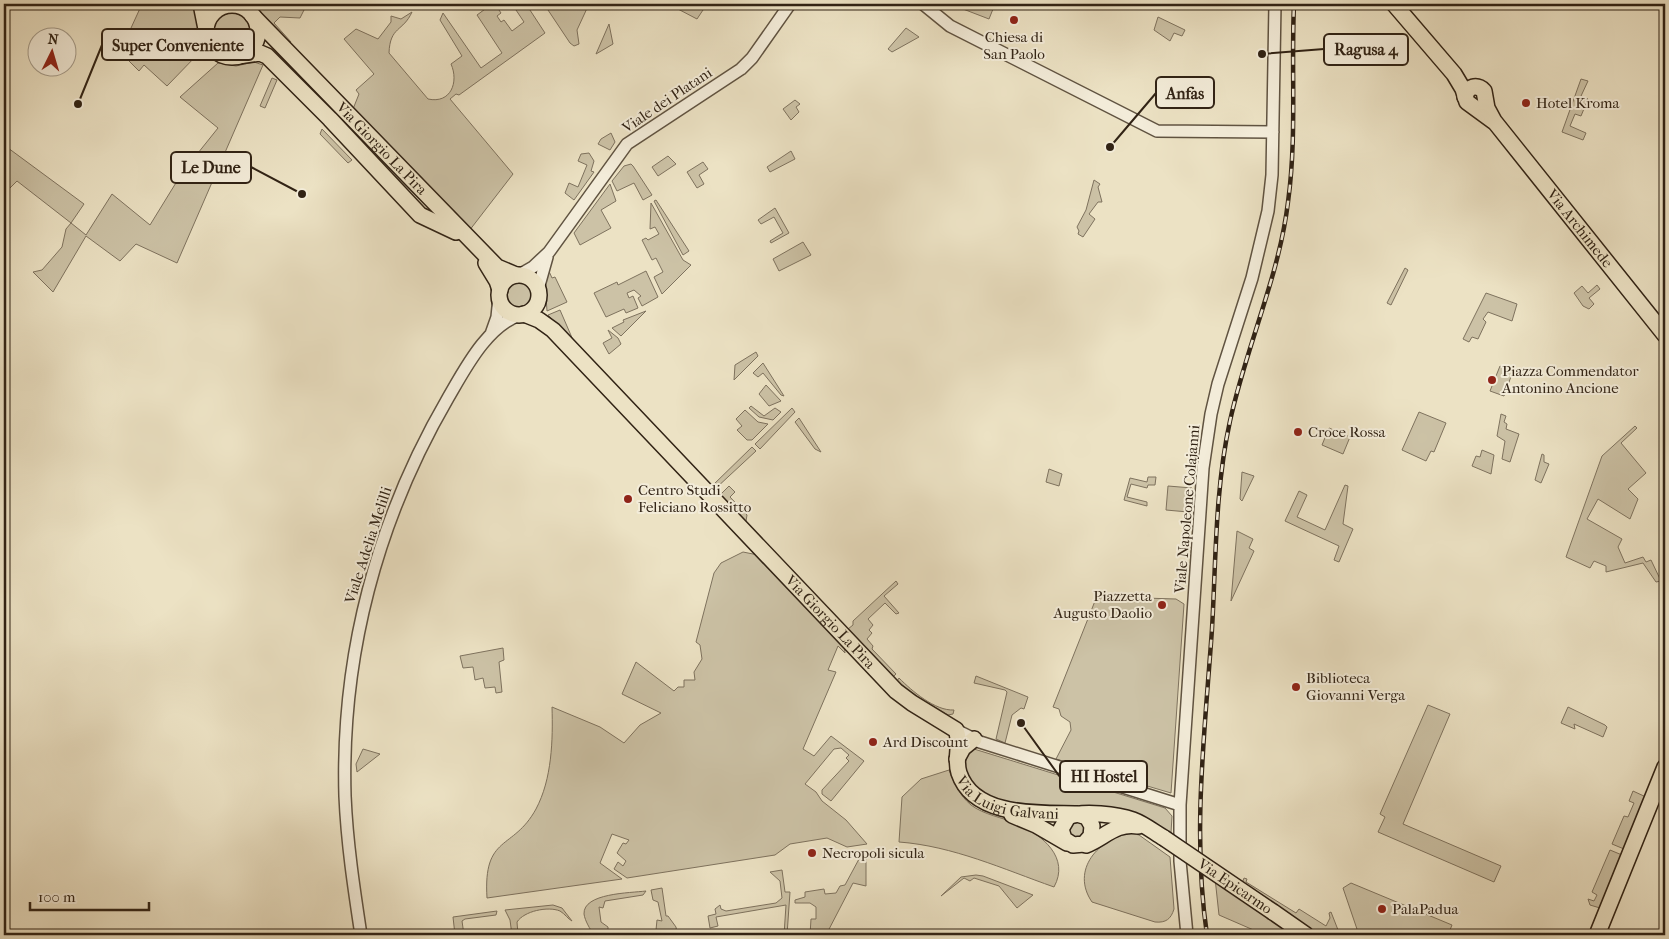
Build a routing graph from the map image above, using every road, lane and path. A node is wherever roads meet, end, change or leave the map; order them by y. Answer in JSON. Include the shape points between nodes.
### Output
{"nodes":[{"id":1,"x":201,"y":4,"type":"edge"},
{"id":2,"x":790,"y":4,"type":"edge"},
{"id":3,"x":922,"y":4,"type":"edge"},
{"id":4,"x":1275,"y":4,"type":"edge"},
{"id":5,"x":1394,"y":4,"type":"edge"},
{"id":6,"x":226,"y":5,"type":"edge"},
{"id":7,"x":252,"y":15,"type":"junction"},
{"id":8,"x":206,"y":30,"type":"junction"},
{"id":9,"x":238,"y":56,"type":"junction"},
{"id":10,"x":1469,"y":96,"type":"junction"},
{"id":11,"x":1494,"y":121,"type":"junction"},
{"id":12,"x":1273,"y":132,"type":"junction"},
{"id":13,"x":549,"y":252,"type":"junction"},
{"id":14,"x":518,"y":275,"type":"junction"},
{"id":15,"x":538,"y":292,"type":"junction"},
{"id":16,"x":499,"y":293,"type":"junction"},
{"id":17,"x":523,"y":314,"type":"junction"},
{"id":18,"x":553,"y":330,"type":"junction"},
{"id":19,"x":1665,"y":335,"type":"edge"},
{"id":20,"x":490,"y":336,"type":"junction"},
{"id":21,"x":952,"y":728,"type":"junction"},
{"id":22,"x":974,"y":739,"type":"junction"},
{"id":23,"x":957,"y":760,"type":"junction"},
{"id":24,"x":1665,"y":767,"type":"edge"},
{"id":25,"x":1180,"y":805,"type":"junction"},
{"id":26,"x":1077,"y":814,"type":"junction"},
{"id":27,"x":1164,"y":838,"type":"junction"},
{"id":28,"x":1073,"y":844,"type":"junction"},
{"id":29,"x":361,"y":935,"type":"edge"},
{"id":30,"x":1187,"y":935,"type":"edge"},
{"id":31,"x":1306,"y":935,"type":"edge"},
{"id":32,"x":1597,"y":935,"type":"edge"}],
"edges":[{"from":1,"to":8,"type":"main road"},
{"from":2,"to":13,"type":"street","name":"Viale dei Platani","via":[[741,69],[627,144]]},
{"from":3,"to":12,"type":"street","via":[[950,26],[1157,131]]},
{"from":4,"to":12,"type":"street","name":"Viale Napoleone Colajanni"},
{"from":5,"to":10,"type":"main road"},
{"from":6,"to":7,"type":"main road","via":[[242,7]]},
{"from":6,"to":8,"type":"main road","via":[[213,14]]},
{"from":7,"to":9,"type":"main road","via":[[258,26],[257,39],[250,50]]},
{"from":7,"to":14,"type":"main road","name":"Via Giorgio La Pira","via":[[497,267]]},
{"from":8,"to":9,"type":"main road","via":[[216,51]]},
{"from":9,"to":16,"type":"main road","name":"Via Giorgio La Pira","via":[[260,53],[277,65],[420,215],[456,232],[491,269]]},
{"from":10,"to":11,"type":"main road"},
{"from":10,"to":11,"type":"main road","via":[[1481,106],[1486,98]]},
{"from":11,"to":19,"type":"main road","name":"Via Archimede"},
{"from":12,"to":25,"type":"street","name":"Viale Napoleone Colajanni","via":[[1268,210],[1252,278],[1218,384],[1203,468]]},
{"from":13,"to":14,"type":"street","via":[[533,267]]},
{"from":13,"to":15,"type":"street","via":[[541,271]]},
{"from":14,"to":15,"type":"main road","via":[[531,279]]},
{"from":14,"to":16,"type":"main road","via":[[506,280]]},
{"from":15,"to":17,"type":"main road","via":[[536,305]]},
{"from":15,"to":18,"type":"main road","via":[[543,314]]},
{"from":16,"to":17,"type":"main road","via":[[504,308]]},
{"from":16,"to":20,"type":"street","via":[[497,317]]},
{"from":17,"to":18,"type":"main road","via":[[540,320]]},
{"from":17,"to":20,"type":"street"},
{"from":18,"to":21,"type":"main road","name":"Via Giorgio La Pira","via":[[877,672],[912,703]]},
{"from":20,"to":29,"type":"street","name":"Viale Adelia Melilli","via":[[451,394],[411,468],[385,532],[361,614],[350,676],[345,772],[348,847]]},
{"from":21,"to":22,"type":"street","name":"Via Giorgio La Pira"},
{"from":21,"to":23,"type":"main road","name":"Via Luigi Galvani","via":[[959,739]]},
{"from":21,"to":28,"type":"main road","name":"Via Luigi Galvani","via":[[954,771],[970,795],[984,806],[1028,822]]},
{"from":22,"to":23,"type":"main road","via":[[963,748]]},
{"from":22,"to":25,"type":"street","name":"Via Giorgio La Pira"},
{"from":23,"to":26,"type":"main road","name":"Via Luigi Galvani","via":[[959,773],[966,784],[988,802],[1012,810]]},
{"from":24,"to":32,"type":"main road"},
{"from":25,"to":30,"type":"street","name":"Viale Napoleone Colajanni","via":[[1180,861]]},
{"from":26,"to":27,"type":"main road","name":"Via Luigi Galvani","via":[[1133,820]]},
{"from":26,"to":28,"type":"main road","via":[[1062,824],[1061,834]]},
{"from":26,"to":28,"type":"main road","via":[[1086,817],[1093,831],[1088,840]]},
{"from":27,"to":28,"type":"main road","via":[[1139,826],[1124,825],[1087,844]]},
{"from":27,"to":31,"type":"main road","name":"Via Epicarmo","bridge":true}]}
